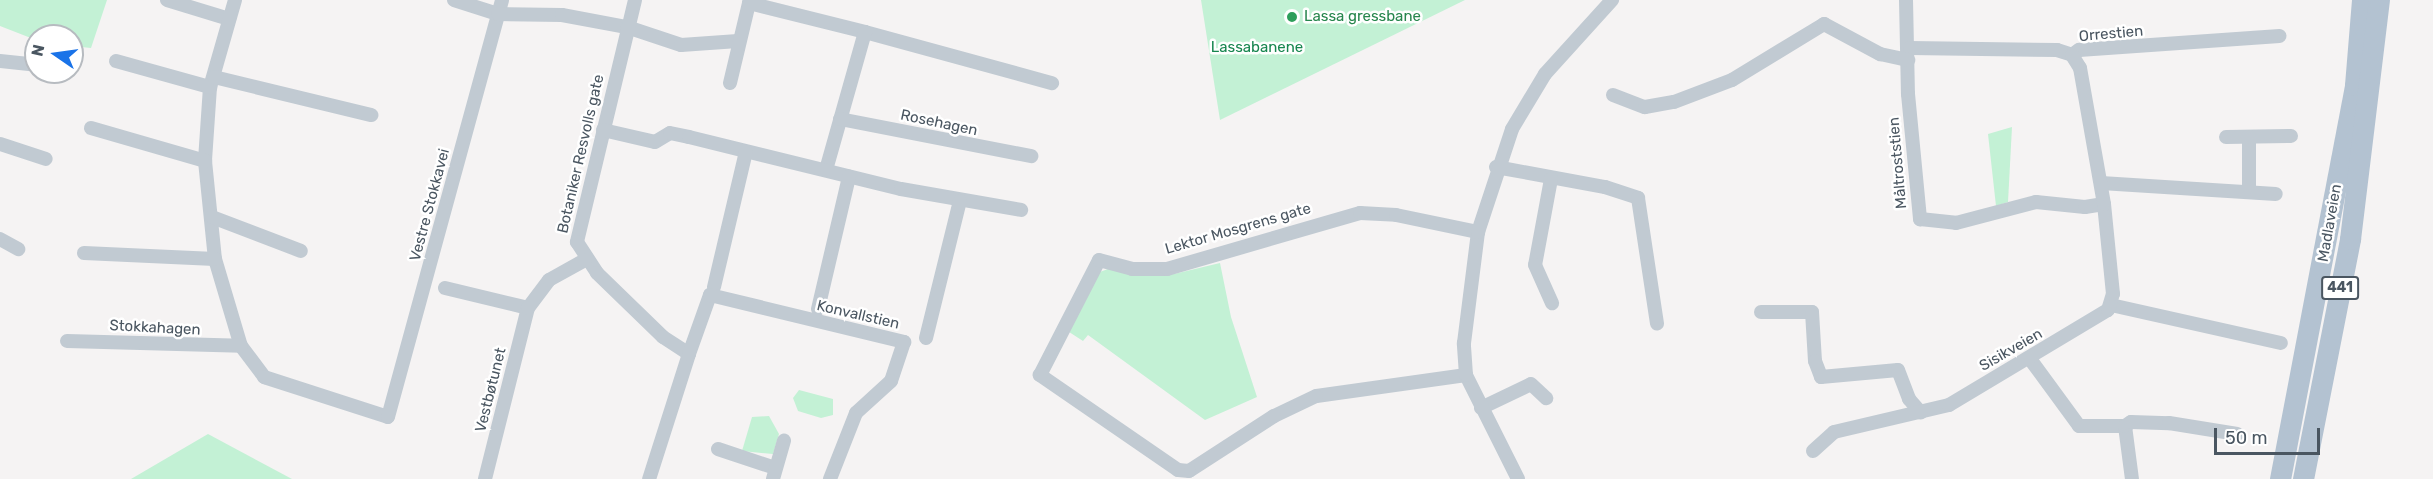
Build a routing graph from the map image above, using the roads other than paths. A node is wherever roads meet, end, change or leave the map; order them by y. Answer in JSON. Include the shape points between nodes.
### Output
{"nodes":[{"id":1,"x":167,"y":0,"type":"edge"},
{"id":2,"x":235,"y":0,"type":"edge"},
{"id":3,"x":454,"y":0,"type":"edge"},
{"id":4,"x":502,"y":0,"type":"edge"},
{"id":5,"x":635,"y":0,"type":"edge"},
{"id":6,"x":1612,"y":0,"type":"edge"},
{"id":7,"x":1906,"y":0,"type":"edge"},
{"id":8,"x":2362,"y":0,"type":"edge"},
{"id":9,"x":2379,"y":0,"type":"edge"},
{"id":10,"x":498,"y":14,"type":"junction"},
{"id":11,"x":229,"y":19,"type":"junction"},
{"id":12,"x":627,"y":27,"type":"junction"},
{"id":13,"x":865,"y":32,"type":"junction"},
{"id":14,"x":2280,"y":36,"type":"dead end"},
{"id":15,"x":738,"y":41,"type":"junction"},
{"id":16,"x":1909,"y":54,"type":"junction"},
{"id":17,"x":2072,"y":55,"type":"junction"},
{"id":18,"x":0,"y":61,"type":"edge"},
{"id":19,"x":116,"y":61,"type":"dead end"},
{"id":20,"x":24,"y":64,"type":"edge"},
{"id":21,"x":212,"y":82,"type":"junction"},
{"id":22,"x":1052,"y":83,"type":"dead end"},
{"id":23,"x":730,"y":84,"type":"dead end"},
{"id":24,"x":1613,"y":95,"type":"dead end"},
{"id":25,"x":371,"y":115,"type":"dead end"},
{"id":26,"x":840,"y":119,"type":"junction"},
{"id":27,"x":91,"y":128,"type":"dead end"},
{"id":28,"x":603,"y":129,"type":"junction"},
{"id":29,"x":2291,"y":136,"type":"dead end"},
{"id":30,"x":2226,"y":137,"type":"dead end"},
{"id":31,"x":2249,"y":137,"type":"junction"},
{"id":32,"x":0,"y":144,"type":"edge"},
{"id":33,"x":746,"y":152,"type":"junction"},
{"id":34,"x":1031,"y":156,"type":"dead end"},
{"id":35,"x":46,"y":159,"type":"dead end"},
{"id":36,"x":205,"y":161,"type":"junction"},
{"id":37,"x":1496,"y":167,"type":"junction"},
{"id":38,"x":826,"y":170,"type":"junction"},
{"id":39,"x":849,"y":177,"type":"junction"},
{"id":40,"x":1551,"y":179,"type":"junction"},
{"id":41,"x":2101,"y":183,"type":"junction"},
{"id":42,"x":2249,"y":192,"type":"junction"},
{"id":43,"x":2276,"y":194,"type":"dead end"},
{"id":44,"x":960,"y":201,"type":"junction"},
{"id":45,"x":2104,"y":204,"type":"junction"},
{"id":46,"x":1022,"y":210,"type":"dead end"},
{"id":47,"x":212,"y":218,"type":"junction"},
{"id":48,"x":1478,"y":232,"type":"junction"},
{"id":49,"x":0,"y":239,"type":"edge"},
{"id":50,"x":18,"y":249,"type":"dead end"},
{"id":51,"x":302,"y":251,"type":"dead end"},
{"id":52,"x":84,"y":253,"type":"dead end"},
{"id":53,"x":215,"y":259,"type":"junction"},
{"id":54,"x":585,"y":260,"type":"junction"},
{"id":55,"x":714,"y":287,"type":"dead end"},
{"id":56,"x":445,"y":288,"type":"dead end"},
{"id":57,"x":1552,"y":303,"type":"dead end"},
{"id":58,"x":2111,"y":305,"type":"junction"},
{"id":59,"x":528,"y":308,"type":"junction"},
{"id":60,"x":818,"y":309,"type":"dead end"},
{"id":61,"x":1761,"y":312,"type":"dead end"},
{"id":62,"x":1657,"y":324,"type":"dead end"},
{"id":63,"x":926,"y":338,"type":"dead end"},
{"id":64,"x":67,"y":341,"type":"dead end"},
{"id":65,"x":2281,"y":343,"type":"dead end"},
{"id":66,"x":241,"y":346,"type":"junction"},
{"id":67,"x":689,"y":354,"type":"junction"},
{"id":68,"x":2030,"y":359,"type":"junction"},
{"id":69,"x":1466,"y":375,"type":"junction"},
{"id":70,"x":1546,"y":398,"type":"dead end"},
{"id":71,"x":1481,"y":408,"type":"junction"},
{"id":72,"x":1921,"y":413,"type":"junction"},
{"id":73,"x":2125,"y":426,"type":"junction"},
{"id":74,"x":2237,"y":434,"type":"dead end"},
{"id":75,"x":784,"y":441,"type":"dead end"},
{"id":76,"x":718,"y":449,"type":"dead end"},
{"id":77,"x":1813,"y":451,"type":"dead end"},
{"id":78,"x":774,"y":473,"type":"edge"},
{"id":79,"x":485,"y":479,"type":"edge"},
{"id":80,"x":649,"y":479,"type":"edge"},
{"id":81,"x":830,"y":479,"type":"edge"},
{"id":82,"x":1518,"y":479,"type":"edge"},
{"id":83,"x":2132,"y":479,"type":"edge"},
{"id":84,"x":2280,"y":479,"type":"edge"},
{"id":85,"x":2303,"y":479,"type":"edge"}],
"edges":[{"from":1,"to":11,"type":"street"},
{"from":2,"to":11,"type":"street"},
{"from":3,"to":10,"type":"street"},
{"from":4,"to":10,"type":"street","name":"Vestre Stokkavei"},
{"from":5,"to":12,"type":"street","name":"Botaniker Resvolls gate"},
{"from":6,"to":37,"type":"street","via":[[1545,74]]},
{"from":7,"to":16,"type":"street"},
{"from":8,"to":84,"type":"main road","name":"Madlaveien","number":"441","via":[[2355,85]]},
{"from":9,"to":85,"type":"main road","name":"Madlaveien","number":"441","via":[[2350,239]]},
{"from":10,"to":12,"type":"street","via":[[562,15]]},
{"from":10,"to":66,"type":"street","name":"Vestre Stokkavei","via":[[388,417],[264,377]]},
{"from":11,"to":21,"type":"street"},
{"from":12,"to":15,"type":"street","via":[[681,45]]},
{"from":12,"to":28,"type":"street","name":"Botaniker Resvolls gate"},
{"from":13,"to":15,"type":"street","via":[[750,3]]},
{"from":13,"to":22,"type":"street"},
{"from":13,"to":26,"type":"street"},
{"from":14,"to":17,"type":"street","name":"Orrestien","via":[[2079,50]]},
{"from":15,"to":23,"type":"street"},
{"from":16,"to":17,"type":"street","name":"Orrestien","via":[[2057,50]]},
{"from":16,"to":24,"type":"street","name":"Orrestien","via":[[1880,54],[1824,24],[1732,80],[1674,102],[1645,107]]},
{"from":16,"to":45,"type":"street","name":"Måltroststien","via":[[1920,219],[1956,223],[2036,202],[2085,207]]},
{"from":17,"to":41,"type":"street","via":[[2080,68]]},
{"from":18,"to":20,"type":"street"},
{"from":19,"to":21,"type":"street"},
{"from":21,"to":25,"type":"street"},
{"from":21,"to":36,"type":"street"},
{"from":26,"to":34,"type":"street","name":"Rosehagen"},
{"from":26,"to":38,"type":"street"},
{"from":27,"to":36,"type":"street"},
{"from":28,"to":33,"type":"street","via":[[655,142],[670,133]]},
{"from":28,"to":54,"type":"street","name":"Botaniker Resvolls gate","via":[[578,230]]},
{"from":29,"to":31,"type":"street"},
{"from":30,"to":31,"type":"street"},
{"from":31,"to":42,"type":"street"},
{"from":32,"to":35,"type":"street"},
{"from":33,"to":38,"type":"street"},
{"from":33,"to":55,"type":"street"},
{"from":36,"to":47,"type":"street"},
{"from":37,"to":40,"type":"street"},
{"from":37,"to":48,"type":"street"},
{"from":38,"to":39,"type":"street"},
{"from":39,"to":44,"type":"street"},
{"from":39,"to":60,"type":"street"},
{"from":40,"to":57,"type":"street","via":[[1535,264]]},
{"from":40,"to":62,"type":"street","via":[[1638,198]]},
{"from":41,"to":42,"type":"street"},
{"from":41,"to":45,"type":"street"},
{"from":42,"to":43,"type":"street"},
{"from":44,"to":46,"type":"street"},
{"from":44,"to":63,"type":"street"},
{"from":45,"to":58,"type":"street","via":[[2112,268]]},
{"from":47,"to":51,"type":"street","via":[[224,218]]},
{"from":47,"to":53,"type":"street"},
{"from":48,"to":69,"type":"street","via":[[1464,343]]},
{"from":48,"to":69,"type":"street","name":"Lektor Mosgrens gate","via":[[1396,215],[1360,213],[1167,268],[1132,269],[1099,260],[1046,355],[1040,375],[1178,470],[1189,471],[1274,416],[1316,396]]},
{"from":49,"to":50,"type":"street"},
{"from":52,"to":53,"type":"street"},
{"from":53,"to":66,"type":"street"},
{"from":54,"to":59,"type":"street","name":"Vestbøtunet","via":[[549,280]]},
{"from":54,"to":67,"type":"street","via":[[663,337]]},
{"from":56,"to":59,"type":"street"},
{"from":58,"to":65,"type":"street"},
{"from":58,"to":68,"type":"street","name":"Sisikveien","via":[[2104,314]]},
{"from":59,"to":79,"type":"street","name":"Vestbøtunet"},
{"from":61,"to":72,"type":"street","via":[[1812,312],[1817,373],[1821,377],[1898,370],[1909,399]]},
{"from":64,"to":66,"type":"street","name":"Stokkahagen"},
{"from":67,"to":80,"type":"street"},
{"from":67,"to":81,"type":"street","name":"Konvallstien","via":[[710,295],[904,342],[891,381],[856,413]]},
{"from":68,"to":72,"type":"street","name":"Sisikveien","via":[[1949,405]]},
{"from":68,"to":73,"type":"street","via":[[2079,426]]},
{"from":69,"to":71,"type":"street"},
{"from":70,"to":71,"type":"street","via":[[1531,384]]},
{"from":71,"to":82,"type":"street"},
{"from":72,"to":77,"type":"street","name":"Sisikveien","via":[[1834,432]]},
{"from":73,"to":74,"type":"street","via":[[2131,422],[2169,423]]},
{"from":73,"to":83,"type":"street"},
{"from":75,"to":78,"type":"street"},
{"from":76,"to":78,"type":"street"}]}
